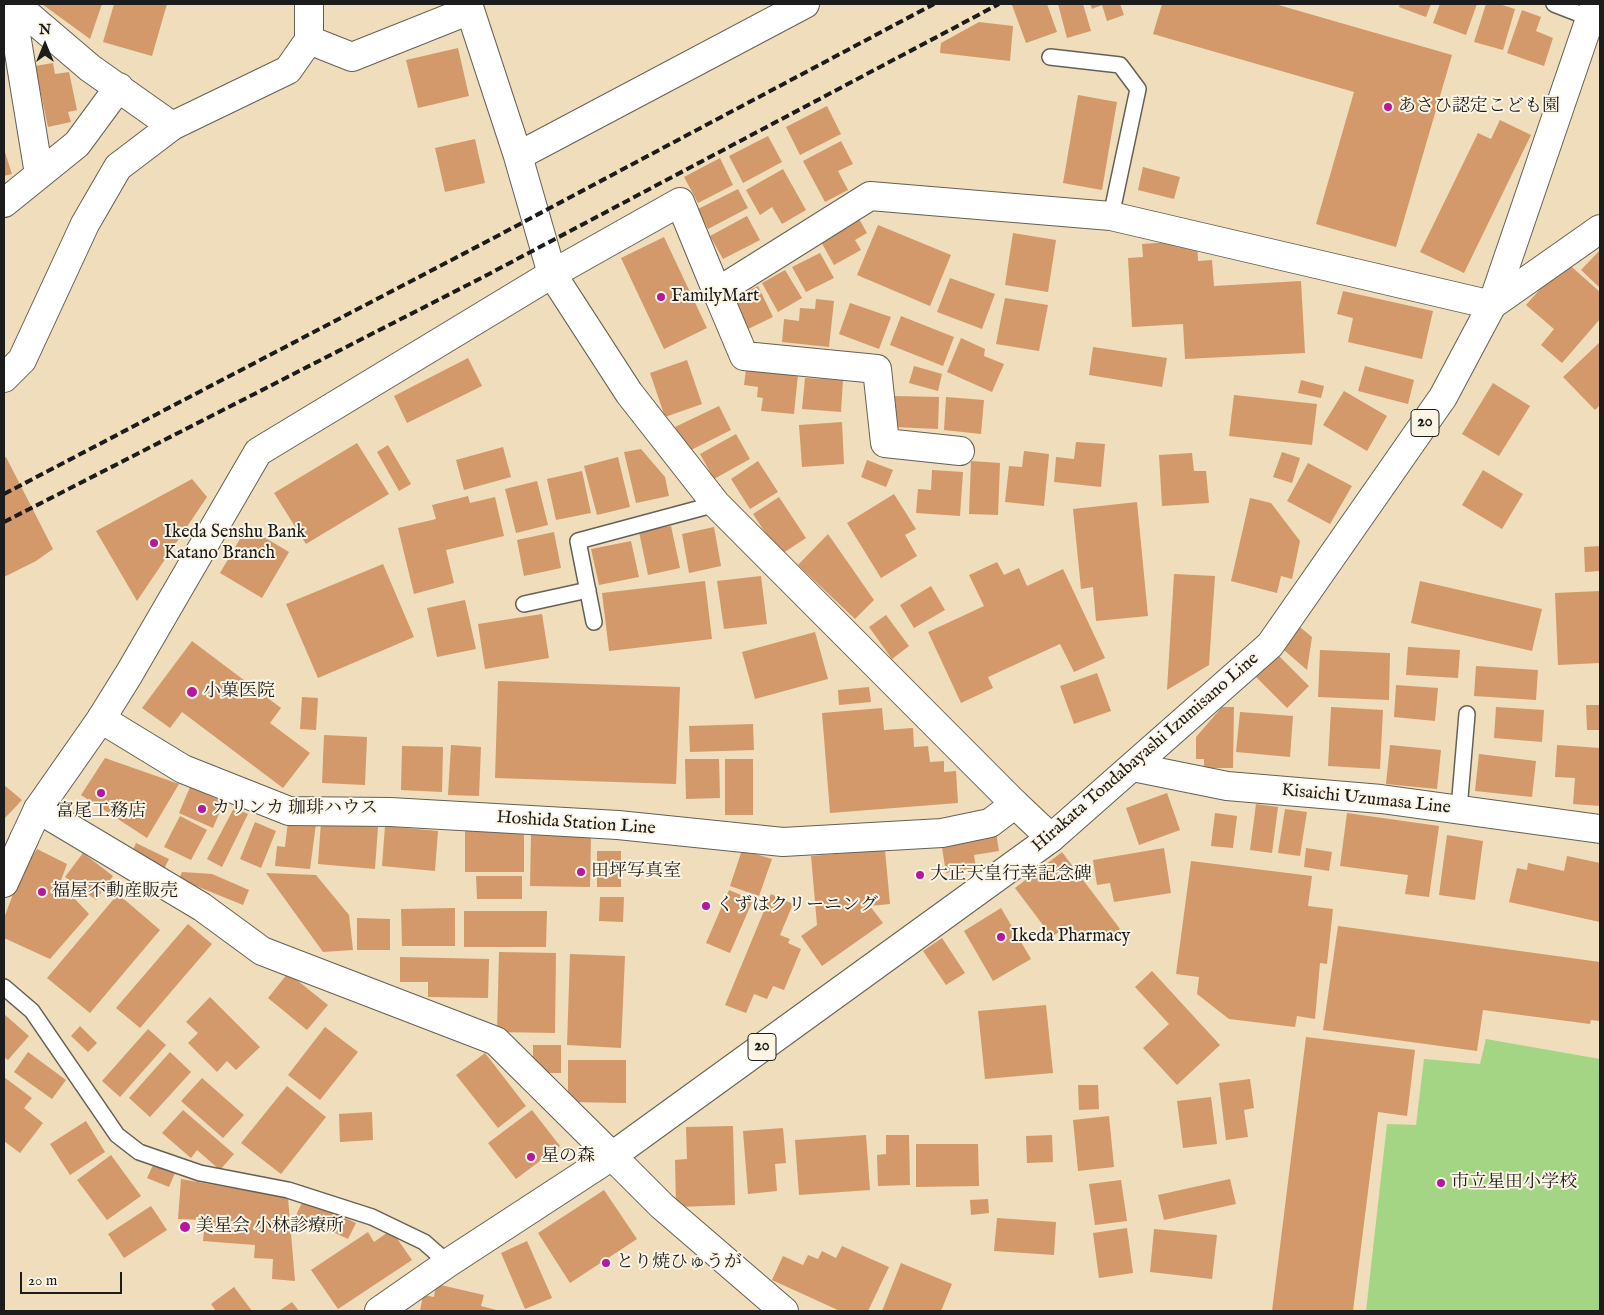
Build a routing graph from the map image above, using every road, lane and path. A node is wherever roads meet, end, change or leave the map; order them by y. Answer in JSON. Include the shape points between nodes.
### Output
{"nodes":[{"id":1,"x":13,"y":4,"type":"edge"},
{"id":2,"x":309,"y":4,"type":"edge"},
{"id":3,"x":804,"y":4,"type":"edge"},
{"id":4,"x":1554,"y":4,"type":"edge"},
{"id":5,"x":1592,"y":11,"type":"edge"},
{"id":6,"x":309,"y":40,"type":"junction"},
{"id":7,"x":1050,"y":57,"type":"dead end"},
{"id":8,"x":119,"y":88,"type":"junction"},
{"id":9,"x":172,"y":126,"type":"junction"},
{"id":10,"x":518,"y":156,"type":"junction"},
{"id":11,"x":39,"y":174,"type":"junction"},
{"id":12,"x":4,"y":203,"type":"edge"},
{"id":13,"x":1111,"y":216,"type":"junction"},
{"id":14,"x":1600,"y":230,"type":"edge"},
{"id":15,"x":552,"y":274,"type":"junction"},
{"id":16,"x":717,"y":292,"type":"junction"},
{"id":17,"x":1492,"y":305,"type":"junction"},
{"id":18,"x":4,"y":378,"type":"edge"},
{"id":19,"x":960,"y":451,"type":"dead end"},
{"id":20,"x":716,"y":504,"type":"junction"},
{"id":21,"x":588,"y":590,"type":"junction"},
{"id":22,"x":524,"y":604,"type":"dead end"},
{"id":23,"x":594,"y":622,"type":"dead end"},
{"id":24,"x":1467,"y":714,"type":"dead end"},
{"id":25,"x":101,"y":719,"type":"junction"},
{"id":26,"x":1133,"y":767,"type":"junction"},
{"id":27,"x":1015,"y":804,"type":"junction"},
{"id":28,"x":38,"y":809,"type":"junction"},
{"id":29,"x":1459,"y":809,"type":"junction"},
{"id":30,"x":1600,"y":829,"type":"edge"},
{"id":31,"x":1051,"y":838,"type":"junction"},
{"id":32,"x":14,"y":847,"type":"edge"},
{"id":33,"x":4,"y":883,"type":"edge"},
{"id":34,"x":4,"y":987,"type":"edge"},
{"id":35,"x":612,"y":1156,"type":"junction"},
{"id":36,"x":448,"y":1263,"type":"junction"},
{"id":37,"x":379,"y":1311,"type":"edge"},
{"id":38,"x":784,"y":1311,"type":"edge"}],
"edges":[{"from":1,"to":8,"type":"street"},
{"from":1,"to":11,"type":"street"},
{"from":2,"to":6,"type":"street"},
{"from":3,"to":10,"type":"street"},
{"from":4,"to":5,"type":"lane"},
{"from":5,"to":17,"type":"street","name":"Hirakata Tondabayashi Izumisano Line","number":"20"},
{"from":6,"to":9,"type":"street","via":[[288,70]]},
{"from":6,"to":10,"type":"street","via":[[352,57],[470,10]]},
{"from":7,"to":13,"type":"lane","via":[[1120,65],[1138,89]]},
{"from":8,"to":9,"type":"street"},
{"from":8,"to":11,"type":"street","via":[[77,144]]},
{"from":9,"to":18,"type":"street","via":[[118,167],[85,224],[22,360]]},
{"from":10,"to":15,"type":"street"},
{"from":11,"to":12,"type":"street"},
{"from":13,"to":16,"type":"street","via":[[870,196]]},
{"from":13,"to":17,"type":"street"},
{"from":14,"to":17,"type":"street"},
{"from":15,"to":16,"type":"street","via":[[680,202]]},
{"from":15,"to":20,"type":"street","via":[[629,393]]},
{"from":15,"to":25,"type":"street","via":[[258,452]]},
{"from":16,"to":19,"type":"street","via":[[744,356],[877,369],[885,443]]},
{"from":17,"to":26,"type":"street","name":"Hirakata Tondabayashi Izumisano Line","number":"20","via":[[1443,397],[1270,645]]},
{"from":20,"to":21,"type":"lane","via":[[578,542]]},
{"from":20,"to":27,"type":"street"},
{"from":21,"to":22,"type":"lane"},
{"from":21,"to":23,"type":"lane"},
{"from":24,"to":29,"type":"lane"},
{"from":25,"to":27,"type":"street","name":"Hoshida Station Line","via":[[183,769],[289,811],[390,812],[618,825],[782,842],[942,833],[990,823]]},
{"from":25,"to":28,"type":"street"},
{"from":26,"to":29,"type":"street","name":"Kisaichi Uzumasa Line","via":[[1227,786],[1380,798]]},
{"from":26,"to":31,"type":"street","name":"Hirakata Tondabayashi Izumisano Line","number":"20"},
{"from":27,"to":31,"type":"street"},
{"from":28,"to":32,"type":"street"},
{"from":28,"to":35,"type":"street","via":[[202,907],[262,951],[496,1041]]},
{"from":29,"to":30,"type":"street","name":"Kisaichi Uzumasa Line"},
{"from":31,"to":35,"type":"street","name":"Hirakata Tondabayashi Izumisano Line","number":"20"},
{"from":32,"to":33,"type":"street"},
{"from":34,"to":36,"type":"lane","via":[[32,1011],[117,1135],[139,1152],[200,1173],[288,1190],[372,1217],[424,1242]]},
{"from":35,"to":36,"type":"street","name":"Hirakata Tondabayashi Izumisano Line","number":"20"},
{"from":35,"to":38,"type":"street","via":[[662,1206]]},
{"from":36,"to":37,"type":"street","name":"Hirakata Tondabayashi Izumisano Line","number":"20"}]}
